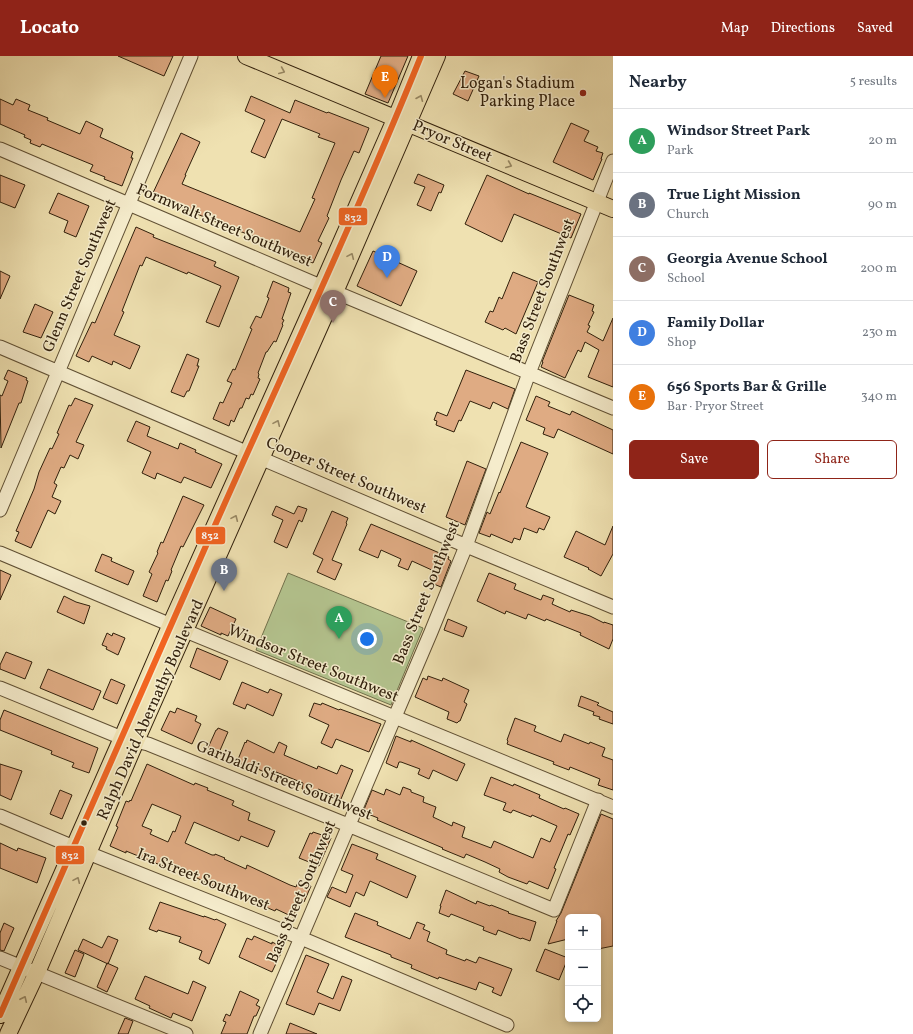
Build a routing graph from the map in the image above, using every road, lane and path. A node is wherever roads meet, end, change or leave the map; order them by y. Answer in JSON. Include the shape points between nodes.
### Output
{"nodes":[{"id":1,"x":191,"y":56,"type":"edge"},
{"id":2,"x":246,"y":56,"type":"edge"},
{"id":3,"x":421,"y":56,"type":"edge"},
{"id":4,"x":437,"y":56,"type":"edge"},
{"id":5,"x":402,"y":121,"type":"junction"},
{"id":6,"x":0,"y":149,"type":"edge"},
{"id":7,"x":613,"y":160,"type":"edge"},
{"id":8,"x":597,"y":202,"type":"junction"},
{"id":9,"x":129,"y":204,"type":"junction"},
{"id":10,"x":613,"y":209,"type":"edge"},
{"id":11,"x":329,"y":289,"type":"junction"},
{"id":12,"x":0,"y":347,"type":"edge"},
{"id":13,"x":58,"y":372,"type":"junction"},
{"id":14,"x":530,"y":373,"type":"junction"},
{"id":15,"x":613,"y":408,"type":"edge"},
{"id":16,"x":255,"y":456,"type":"junction"},
{"id":17,"x":0,"y":510,"type":"edge"},
{"id":18,"x":466,"y":546,"type":"junction"},
{"id":19,"x":0,"y":553,"type":"edge"},
{"id":20,"x":613,"y":607,"type":"edge"},
{"id":21,"x":178,"y":628,"type":"junction"},
{"id":22,"x":0,"y":688,"type":"edge"},
{"id":23,"x":394,"y":716,"type":"junction"},
{"id":24,"x":129,"y":740,"type":"junction"},
{"id":25,"x":598,"y":800,"type":"junction"},
{"id":26,"x":613,"y":807,"type":"edge"},
{"id":27,"x":0,"y":816,"type":"edge"},
{"id":28,"x":348,"y":825,"type":"junction"},
{"id":29,"x":81,"y":850,"type":"junction"},
{"id":30,"x":301,"y":938,"type":"junction"},
{"id":31,"x":0,"y":958,"type":"edge"},
{"id":32,"x":21,"y":966,"type":"junction"},
{"id":33,"x":36,"y":972,"type":"junction"},
{"id":34,"x":0,"y":1015,"type":"edge"},
{"id":35,"x":503,"y":1027,"type":"edge"},
{"id":36,"x":8,"y":1034,"type":"edge"},
{"id":37,"x":186,"y":1034,"type":"edge"},
{"id":38,"x":260,"y":1034,"type":"edge"}],
"edges":[{"from":1,"to":9,"type":"street","name":"Glenn Street Southwest"},
{"from":2,"to":5,"type":"main road","name":"Pryor Street","one_way":true},
{"from":3,"to":5,"type":"main road","name":"Ralph David Abernathy Boulevard"},
{"from":5,"to":4,"type":"main road","name":"Ralph David Abernathy Boulevard","one_way":true},
{"from":5,"to":8,"type":"main road","name":"Pryor Street","one_way":true},
{"from":5,"to":11,"type":"main road","name":"Ralph David Abernathy Boulevard"},
{"from":6,"to":9,"type":"street","name":"Formwalt Street Southwest"},
{"from":7,"to":8,"type":"street","name":"Bass Street Southwest"},
{"from":8,"to":10,"type":"main road","name":"Pryor Street"},
{"from":8,"to":14,"type":"street","name":"Bass Street Southwest"},
{"from":9,"to":11,"type":"street","name":"Formwalt Street Southwest"},
{"from":9,"to":13,"type":"street","name":"Glenn Street Southwest"},
{"from":11,"to":14,"type":"street","name":"Formwalt Street Southwest"},
{"from":11,"to":16,"type":"main road","name":"Ralph David Abernathy Boulevard"},
{"from":12,"to":13,"type":"street","name":"Cooper Street Southwest"},
{"from":13,"to":16,"type":"street","name":"Cooper Street Southwest"},
{"from":13,"to":17,"type":"street","name":"Glenn Street Southwest"},
{"from":14,"to":15,"type":"street","name":"Formwalt Street Southwest"},
{"from":14,"to":18,"type":"street","name":"Bass Street Southwest"},
{"from":16,"to":18,"type":"street","name":"Cooper Street Southwest"},
{"from":16,"to":21,"type":"main road","name":"Ralph David Abernathy Boulevard"},
{"from":18,"to":20,"type":"street","name":"Cooper Street Southwest"},
{"from":18,"to":23,"type":"street","name":"Bass Street Southwest"},
{"from":19,"to":21,"type":"street","name":"Windsor Street Southwest"},
{"from":21,"to":23,"type":"street","name":"Windsor Street Southwest"},
{"from":21,"to":24,"type":"main road","name":"Ralph David Abernathy Boulevard"},
{"from":22,"to":24,"type":"street","name":"Garibaldi Street Southwest"},
{"from":23,"to":25,"type":"street","name":"Windsor Street Southwest"},
{"from":23,"to":28,"type":"street","name":"Bass Street Southwest"},
{"from":24,"to":28,"type":"street","name":"Garibaldi Street Southwest","via":[[148,744]]},
{"from":24,"to":29,"type":"main road","name":"Ralph David Abernathy Boulevard"},
{"from":25,"to":26,"type":"street","name":"Windsor Street Southwest"},
{"from":25,"to":28,"type":"street","name":"Garibaldi Street Southwest","via":[[554,910]]},
{"from":27,"to":29,"type":"street","name":"Ira Street Southwest"},
{"from":28,"to":30,"type":"street","name":"Bass Street Southwest"},
{"from":29,"to":30,"type":"street","name":"Ira Street Southwest"},
{"from":29,"to":32,"type":"main road","name":"Ralph David Abernathy Boulevard"},
{"from":33,"to":29,"type":"main road","name":"Ralph David Abernathy Boulevard","one_way":true},
{"from":30,"to":35,"type":"street","name":"Ira Street Southwest"},
{"from":30,"to":38,"type":"street","name":"Bass Street Southwest"},
{"from":31,"to":32,"type":"street"},
{"from":32,"to":33,"type":"street"},
{"from":32,"to":34,"type":"main road","name":"Ralph David Abernathy Boulevard"},
{"from":36,"to":33,"type":"main road","name":"Ralph David Abernathy Boulevard","one_way":true},
{"from":33,"to":37,"type":"street"}]}
